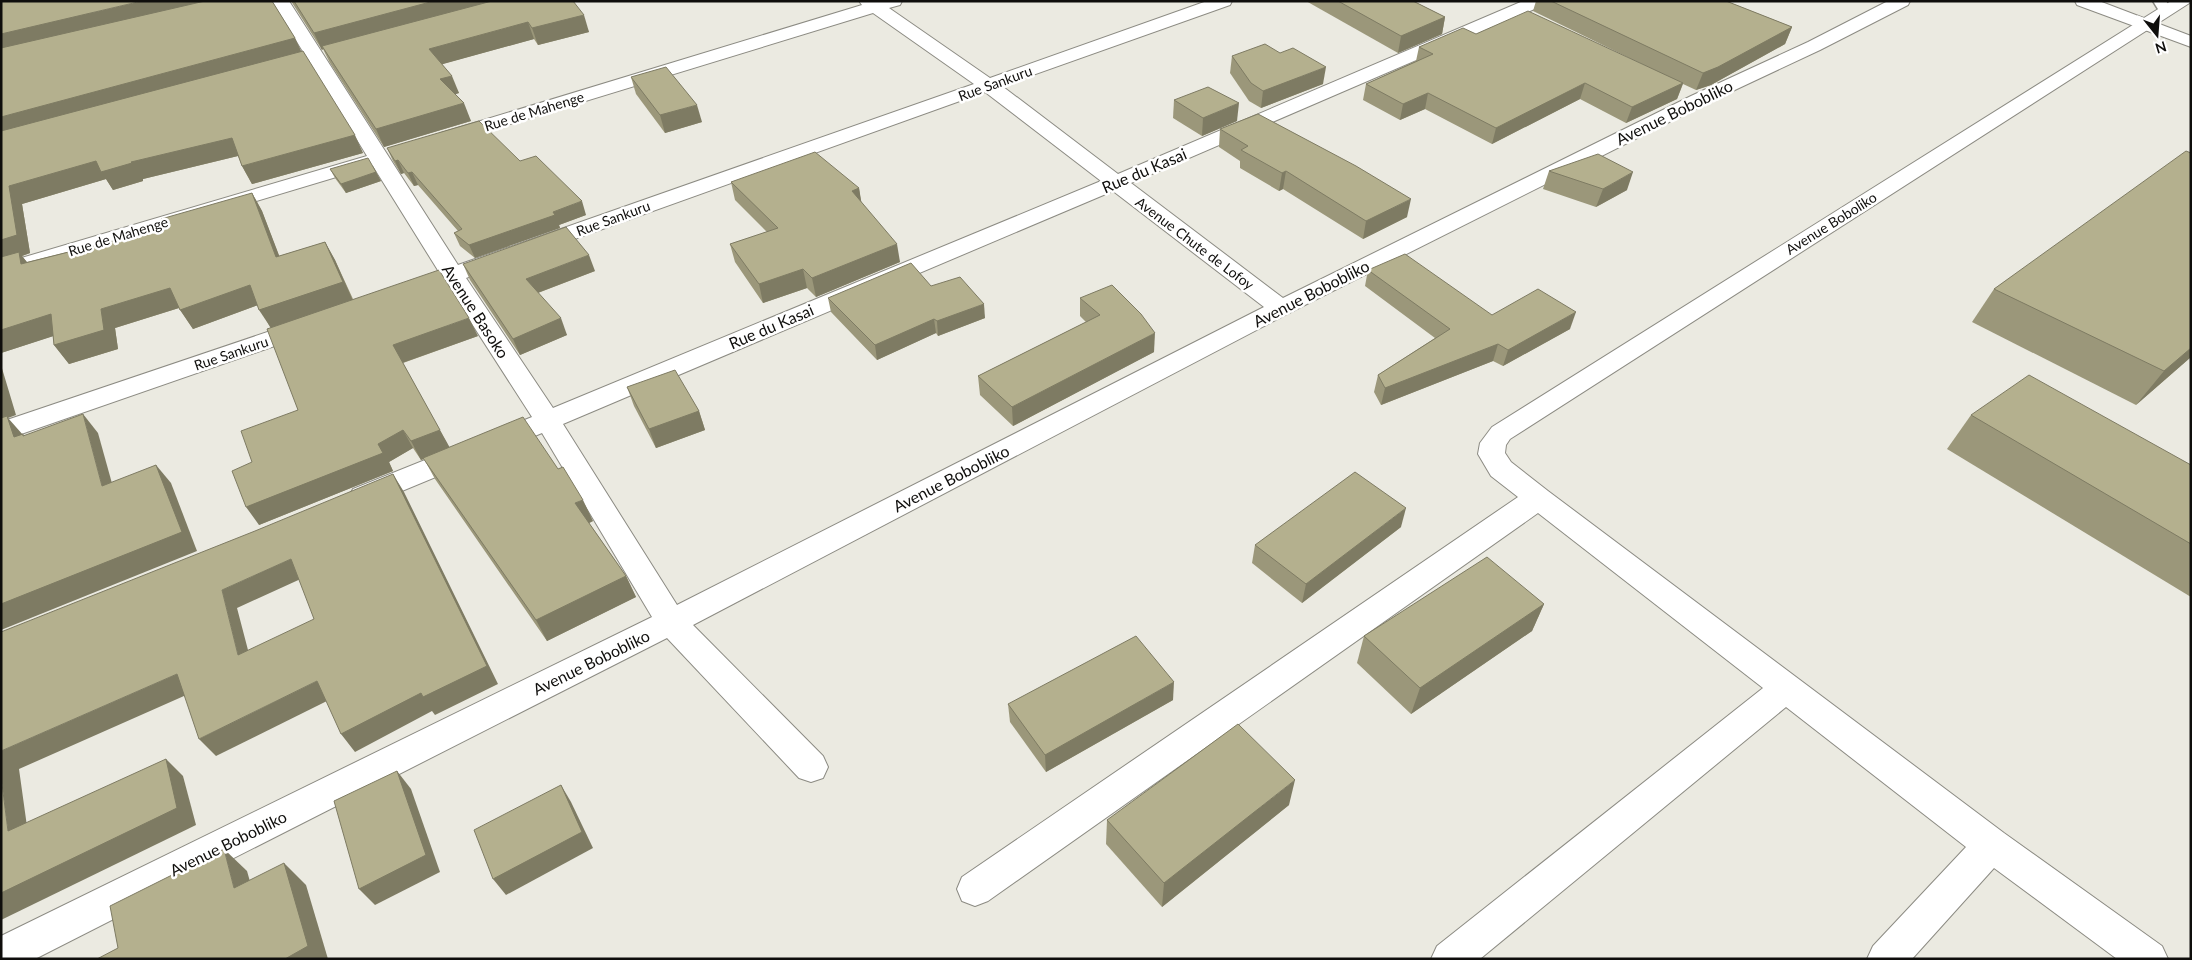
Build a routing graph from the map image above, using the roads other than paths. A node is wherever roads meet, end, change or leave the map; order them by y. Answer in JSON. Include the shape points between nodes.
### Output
{"nodes":[{"id":1,"x":280,"y":1,"type":"edge"},
{"id":2,"x":1224,"y":1,"type":"edge"},
{"id":3,"x":1489,"y":1,"type":"edge"},
{"id":4,"x":1902,"y":1,"type":"edge"},
{"id":5,"x":2083,"y":1,"type":"edge"},
{"id":6,"x":879,"y":3,"type":"edge"},
{"id":7,"x":2169,"y":5,"type":"edge"},
{"id":8,"x":1526,"y":11,"type":"edge"},
{"id":9,"x":2144,"y":24,"type":"junction"},
{"id":10,"x":2191,"y":42,"type":"edge"},
{"id":11,"x":988,"y":85,"type":"junction"},
{"id":12,"x":426,"y":144,"type":"edge"},
{"id":13,"x":388,"y":155,"type":"junction"},
{"id":14,"x":1116,"y":182,"type":"junction"},
{"id":15,"x":1,"y":271,"type":"edge"},
{"id":16,"x":453,"y":276,"type":"junction"},
{"id":17,"x":387,"y":298,"type":"edge"},
{"id":18,"x":1281,"y":308,"type":"junction"},
{"id":19,"x":321,"y":321,"type":"edge"},
{"id":20,"x":547,"y":420,"type":"junction"},
{"id":21,"x":1,"y":432,"type":"edge"},
{"id":22,"x":1538,"y":498,"type":"junction"},
{"id":23,"x":343,"y":505,"type":"edge"},
{"id":24,"x":671,"y":622,"type":"junction"},
{"id":25,"x":1786,"y":688,"type":"junction"},
{"id":26,"x":811,"y":767,"type":"dead end"},
{"id":27,"x":1991,"y":845,"type":"junction"},
{"id":28,"x":975,"y":889,"type":"dead end"},
{"id":29,"x":1,"y":956,"type":"edge"},
{"id":30,"x":1450,"y":959,"type":"edge"},
{"id":31,"x":1886,"y":959,"type":"edge"},
{"id":32,"x":2149,"y":959,"type":"edge"}],
"edges":[{"from":1,"to":13,"type":"street","name":"Avenue Basoko","via":[[317,59]]},
{"from":2,"to":11,"type":"street","name":"Rue Sankuru"},
{"from":3,"to":8,"type":"street"},
{"from":4,"to":18,"type":"street","name":"Avenue Bobobliko","via":[[1814,46],[1689,96]]},
{"from":5,"to":9,"type":"street"},
{"from":6,"to":11,"type":"street","name":"Avenue Chute de Lofoy"},
{"from":6,"to":12,"type":"street","name":"Rue de Mahenge"},
{"from":7,"to":9,"type":"street","name":"Avenue Boboliko"},
{"from":8,"to":14,"type":"street","name":"Rue du Kasai"},
{"from":9,"to":10,"type":"street"},
{"from":9,"to":22,"type":"street","name":"Avenue Boboliko","via":[[1501,433],[1492,443],[1491,454],[1501,469]]},
{"from":11,"to":14,"type":"street","name":"Avenue Chute de Lofoy"},
{"from":11,"to":16,"type":"street","name":"Rue Sankuru"},
{"from":13,"to":15,"type":"street","name":"Rue de Mahenge"},
{"from":13,"to":16,"type":"street","name":"Avenue Basoko"},
{"from":14,"to":18,"type":"street","name":"Avenue Chute de Lofoy"},
{"from":14,"to":20,"type":"street","name":"Rue du Kasai"},
{"from":16,"to":17,"type":"street","name":"Rue Sankuru"},
{"from":16,"to":20,"type":"street","name":"Avenue Basoko"},
{"from":18,"to":24,"type":"street","name":"Avenue Bobobliko"},
{"from":19,"to":21,"type":"street","name":"Rue Sankuru"},
{"from":20,"to":23,"type":"street","name":"Rue du Kasai"},
{"from":20,"to":24,"type":"street","name":"Avenue Basoko"},
{"from":22,"to":25,"type":"street"},
{"from":22,"to":28,"type":"street"},
{"from":24,"to":26,"type":"street","name":"Avenue Basoko"},
{"from":24,"to":29,"type":"street","name":"Avenue Bobobliko"},
{"from":25,"to":27,"type":"street"},
{"from":25,"to":30,"type":"street"},
{"from":27,"to":31,"type":"street"},
{"from":27,"to":32,"type":"street"}]}
